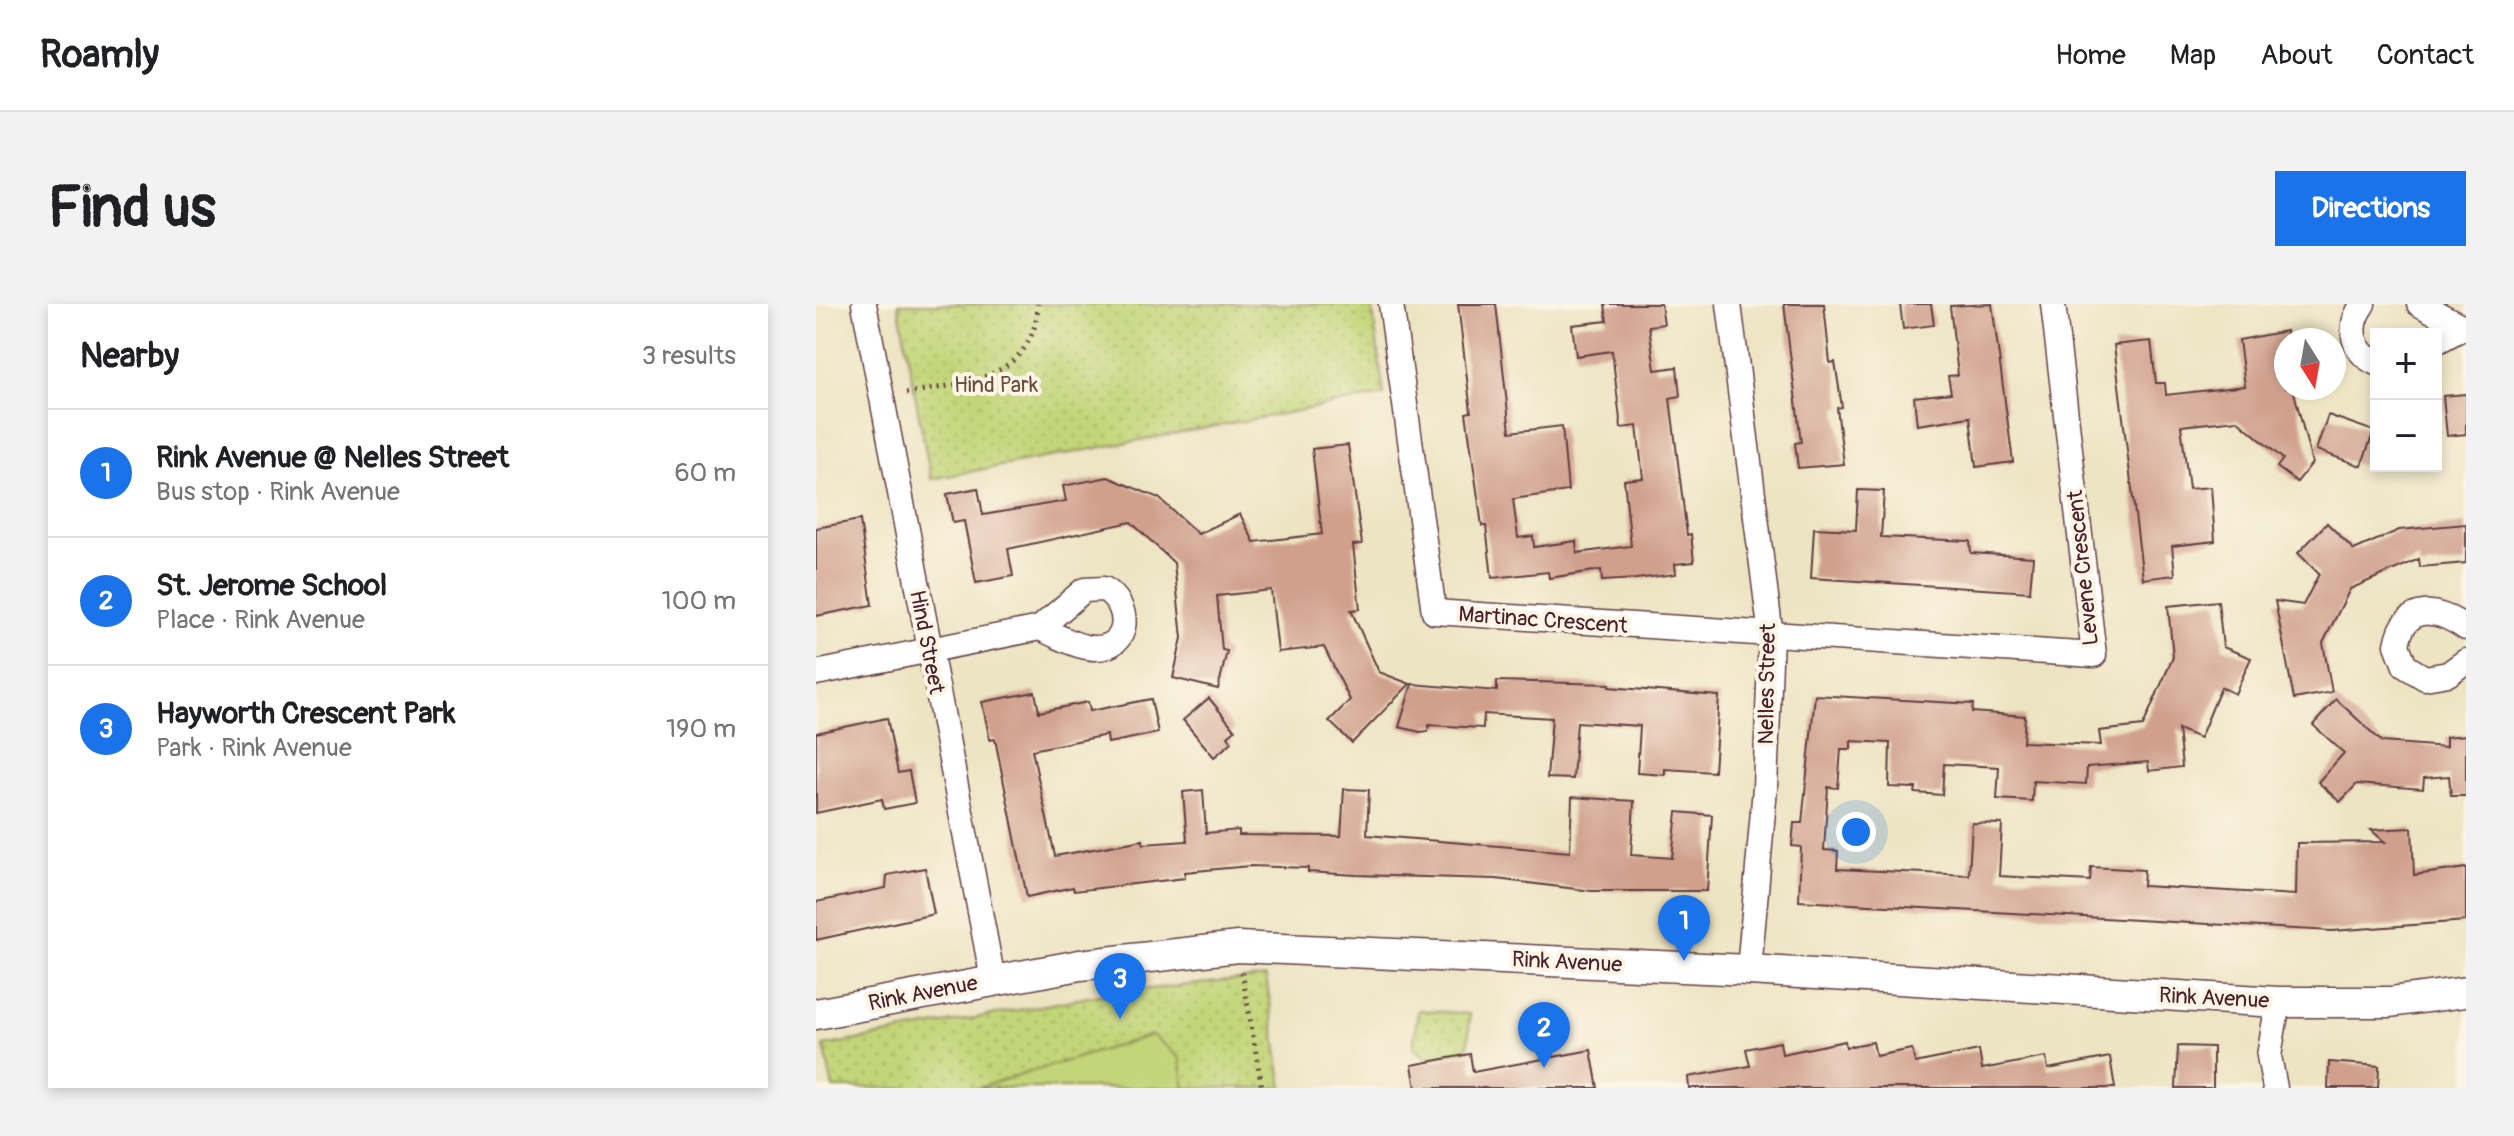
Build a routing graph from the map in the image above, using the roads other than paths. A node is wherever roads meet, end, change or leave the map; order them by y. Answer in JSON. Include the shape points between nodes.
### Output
{"nodes":[{"id":1,"x":864,"y":304,"type":"edge"},
{"id":2,"x":1391,"y":304,"type":"edge"},
{"id":3,"x":1729,"y":304,"type":"edge"},
{"id":4,"x":2053,"y":304,"type":"edge"},
{"id":5,"x":2363,"y":304,"type":"edge"},
{"id":6,"x":2419,"y":304,"type":"edge"},
{"id":7,"x":2464,"y":326,"type":"edge"},
{"id":8,"x":2442,"y":339,"type":"edge"},
{"id":9,"x":2370,"y":360,"type":"edge"},
{"id":10,"x":1040,"y":628,"type":"dead end"},
{"id":11,"x":2466,"y":628,"type":"edge"},
{"id":12,"x":1771,"y":636,"type":"junction"},
{"id":13,"x":929,"y":652,"type":"junction"},
{"id":14,"x":2466,"y":661,"type":"edge"},
{"id":15,"x":816,"y":673,"type":"edge"},
{"id":16,"x":1749,"y":970,"type":"junction"},
{"id":17,"x":993,"y":980,"type":"junction"},
{"id":18,"x":2466,"y":992,"type":"edge"},
{"id":19,"x":2278,"y":1002,"type":"junction"},
{"id":20,"x":816,"y":1014,"type":"edge"},
{"id":21,"x":2275,"y":1088,"type":"edge"}],
"edges":[{"from":1,"to":13,"type":"street","name":"Hind Street"},
{"from":2,"to":12,"type":"street","name":"Martinac Crescent","via":[[1434,612]]},
{"from":3,"to":12,"type":"street","name":"Nelles Street"},
{"from":4,"to":12,"type":"street","name":"Levene Crescent","via":[[2094,655]]},
{"from":5,"to":9,"type":"street","via":[[2353,335]]},
{"from":6,"to":7,"type":"street"},
{"from":7,"to":8,"type":"street"},
{"from":10,"to":13,"type":"street"},
{"from":11,"to":14,"type":"street","via":[[2448,616],[2425,612],[2405,623],[2397,645],[2405,666],[2425,678],[2448,674]]},
{"from":12,"to":16,"type":"street","name":"Nelles Street","via":[[1765,788]]},
{"from":13,"to":15,"type":"street"},
{"from":13,"to":17,"type":"street","name":"Hind Street"},
{"from":16,"to":17,"type":"street","name":"Rink Avenue","via":[[1238,947],[1160,953]]},
{"from":16,"to":19,"type":"street","name":"Rink Avenue"},
{"from":17,"to":20,"type":"street","name":"Rink Avenue"},
{"from":18,"to":19,"type":"street","name":"Rink Avenue","via":[[2390,1002]]},
{"from":19,"to":21,"type":"street","via":[[2269,1056]]}]}
